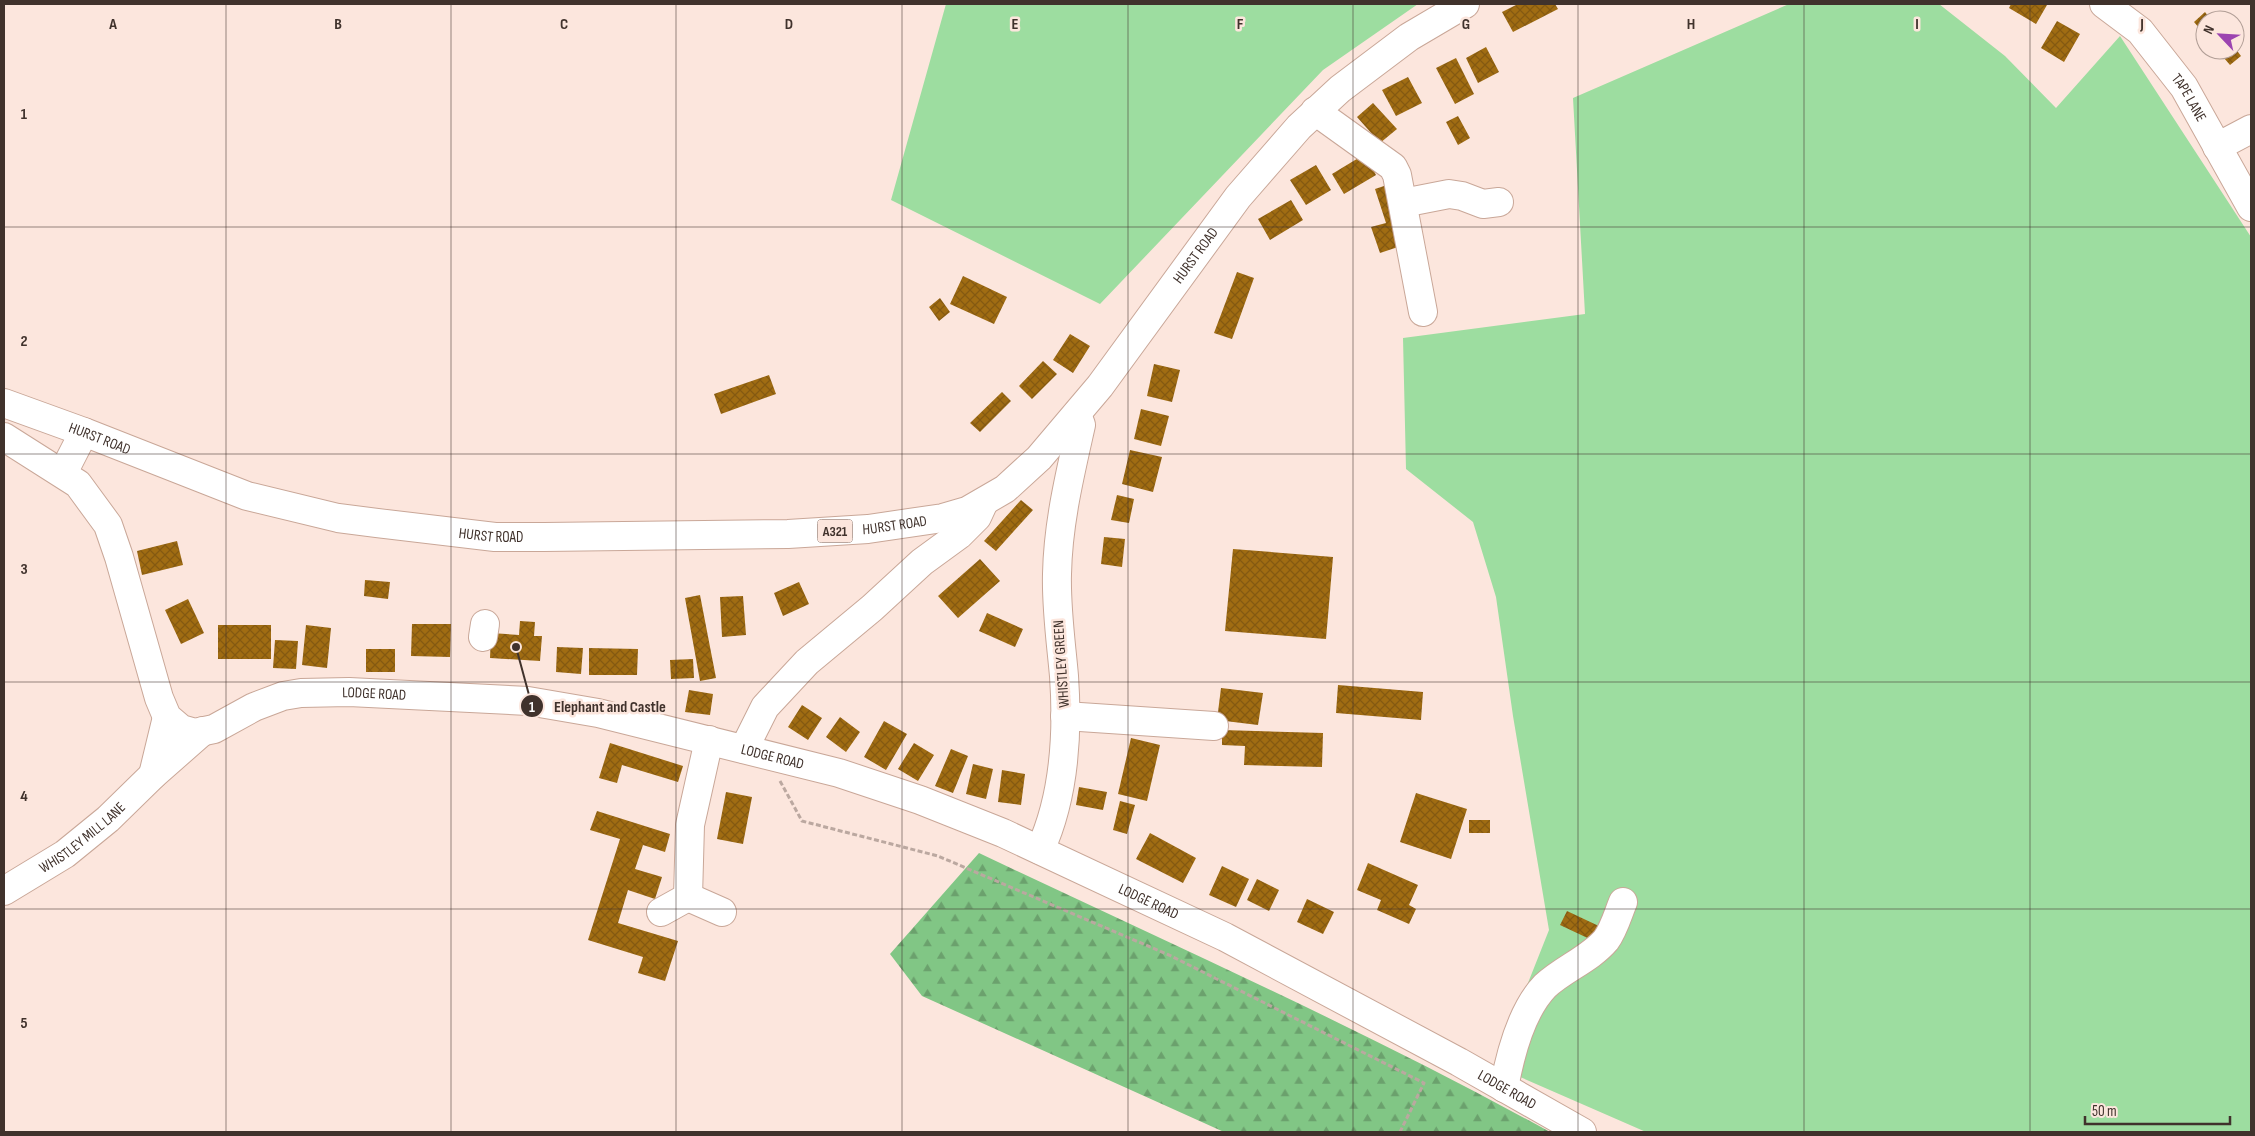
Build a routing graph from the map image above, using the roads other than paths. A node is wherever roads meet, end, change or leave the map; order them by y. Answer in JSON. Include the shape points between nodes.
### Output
{"nodes":[{"id":1,"x":1465,"y":4,"type":"edge"},
{"id":2,"x":2104,"y":4,"type":"edge"},
{"id":3,"x":1315,"y":111,"type":"junction"},
{"id":4,"x":2251,"y":129,"type":"edge"},
{"id":5,"x":2217,"y":147,"type":"junction"},
{"id":6,"x":1499,"y":202,"type":"dead end"},
{"id":7,"x":1403,"y":203,"type":"junction"},
{"id":8,"x":2251,"y":208,"type":"edge"},
{"id":9,"x":1423,"y":312,"type":"dead end"},
{"id":10,"x":4,"y":403,"type":"edge"},
{"id":11,"x":1077,"y":414,"type":"junction"},
{"id":12,"x":84,"y":432,"type":"junction"},
{"id":13,"x":4,"y":437,"type":"edge"},
{"id":14,"x":1039,"y":458,"type":"junction"},
{"id":15,"x":62,"y":473,"type":"junction"},
{"id":16,"x":1069,"y":475,"type":"junction"},
{"id":17,"x":984,"y":502,"type":"junction"},
{"id":18,"x":913,"y":523,"type":"junction"},
{"id":19,"x":922,"y":562,"type":"junction"},
{"id":20,"x":1065,"y":716,"type":"junction"},
{"id":21,"x":167,"y":717,"type":"junction"},
{"id":22,"x":1214,"y":726,"type":"dead end"},
{"id":23,"x":203,"y":731,"type":"junction"},
{"id":24,"x":709,"y":740,"type":"junction"},
{"id":25,"x":754,"y":752,"type":"junction"},
{"id":26,"x":153,"y":775,"type":"junction"},
{"id":27,"x":1040,"y":850,"type":"junction"},
{"id":28,"x":4,"y":891,"type":"edge"},
{"id":29,"x":688,"y":897,"type":"junction"},
{"id":30,"x":1623,"y":902,"type":"dead end"},
{"id":31,"x":662,"y":912,"type":"dead end"},
{"id":32,"x":722,"y":912,"type":"dead end"},
{"id":33,"x":1504,"y":1088,"type":"junction"},
{"id":34,"x":1582,"y":1132,"type":"edge"}],
"edges":[{"from":1,"to":3,"type":"main road","name":"HURST ROAD","number":"A321","via":[[1410,37]]},
{"from":2,"to":5,"type":"main road","name":"TAPE LANE","via":[[2140,32],[2184,87]]},
{"from":3,"to":7,"type":"main road","via":[[1392,167]]},
{"from":3,"to":11,"type":"main road","name":"HURST ROAD","number":"A321","via":[[1238,198]]},
{"from":4,"to":5,"type":"main road"},
{"from":5,"to":8,"type":"main road","name":"TAPE LANE"},
{"from":6,"to":7,"type":"main road","via":[[1483,204],[1449,194]]},
{"from":7,"to":9,"type":"main road"},
{"from":10,"to":12,"type":"main road","name":"HURST ROAD","number":"A321"},
{"from":11,"to":14,"type":"main road","name":"HURST ROAD","number":"A321"},
{"from":11,"to":16,"type":"main road","name":"WHISTLEY GREEN","via":[[1081,425]]},
{"from":12,"to":15,"type":"main road"},
{"from":12,"to":18,"type":"main road","name":"HURST ROAD","number":"A321","via":[[247,496],[338,518],[495,537],[788,534]]},
{"from":13,"to":15,"type":"main road"},
{"from":14,"to":16,"type":"main road"},
{"from":14,"to":17,"type":"main road","name":"HURST ROAD","number":"A321","via":[[1005,489]]},
{"from":15,"to":21,"type":"main road","via":[[78,484],[108,525]]},
{"from":16,"to":20,"type":"main road","name":"WHISTLEY GREEN","via":[[1057,573]]},
{"from":17,"to":18,"type":"main road","name":"HURST ROAD","number":"A321","via":[[967,511]]},
{"from":17,"to":19,"type":"main road","via":[[977,517],[959,536]]},
{"from":18,"to":19,"type":"main road"},
{"from":19,"to":25,"type":"main road","via":[[807,662],[765,707]]},
{"from":20,"to":22,"type":"main road"},
{"from":20,"to":27,"type":"main road","name":"WHISTLEY GREEN","via":[[1056,808]]},
{"from":21,"to":23,"type":"main road","via":[[180,729],[195,733]]},
{"from":21,"to":26,"type":"main road"},
{"from":23,"to":24,"type":"main road","name":"LODGE ROAD","via":[[214,729],[233,716],[283,696],[349,692],[528,701],[598,713]]},
{"from":23,"to":26,"type":"main road","name":"WHISTLEY MILL LANE"},
{"from":24,"to":25,"type":"main road","name":"LODGE ROAD"},
{"from":24,"to":29,"type":"main road","via":[[690,825]]},
{"from":25,"to":27,"type":"main road","name":"LODGE ROAD","via":[[804,762],[920,800]]},
{"from":26,"to":28,"type":"main road","name":"WHISTLEY MILL LANE","via":[[108,820],[65,854]]},
{"from":27,"to":33,"type":"main road","name":"LODGE ROAD","via":[[1226,937]]},
{"from":29,"to":31,"type":"main road"},
{"from":29,"to":32,"type":"main road"},
{"from":30,"to":33,"type":"main road","via":[[1605,940],[1544,987],[1530,1007],[1511,1051]]},
{"from":33,"to":34,"type":"main road","name":"LODGE ROAD"}]}
